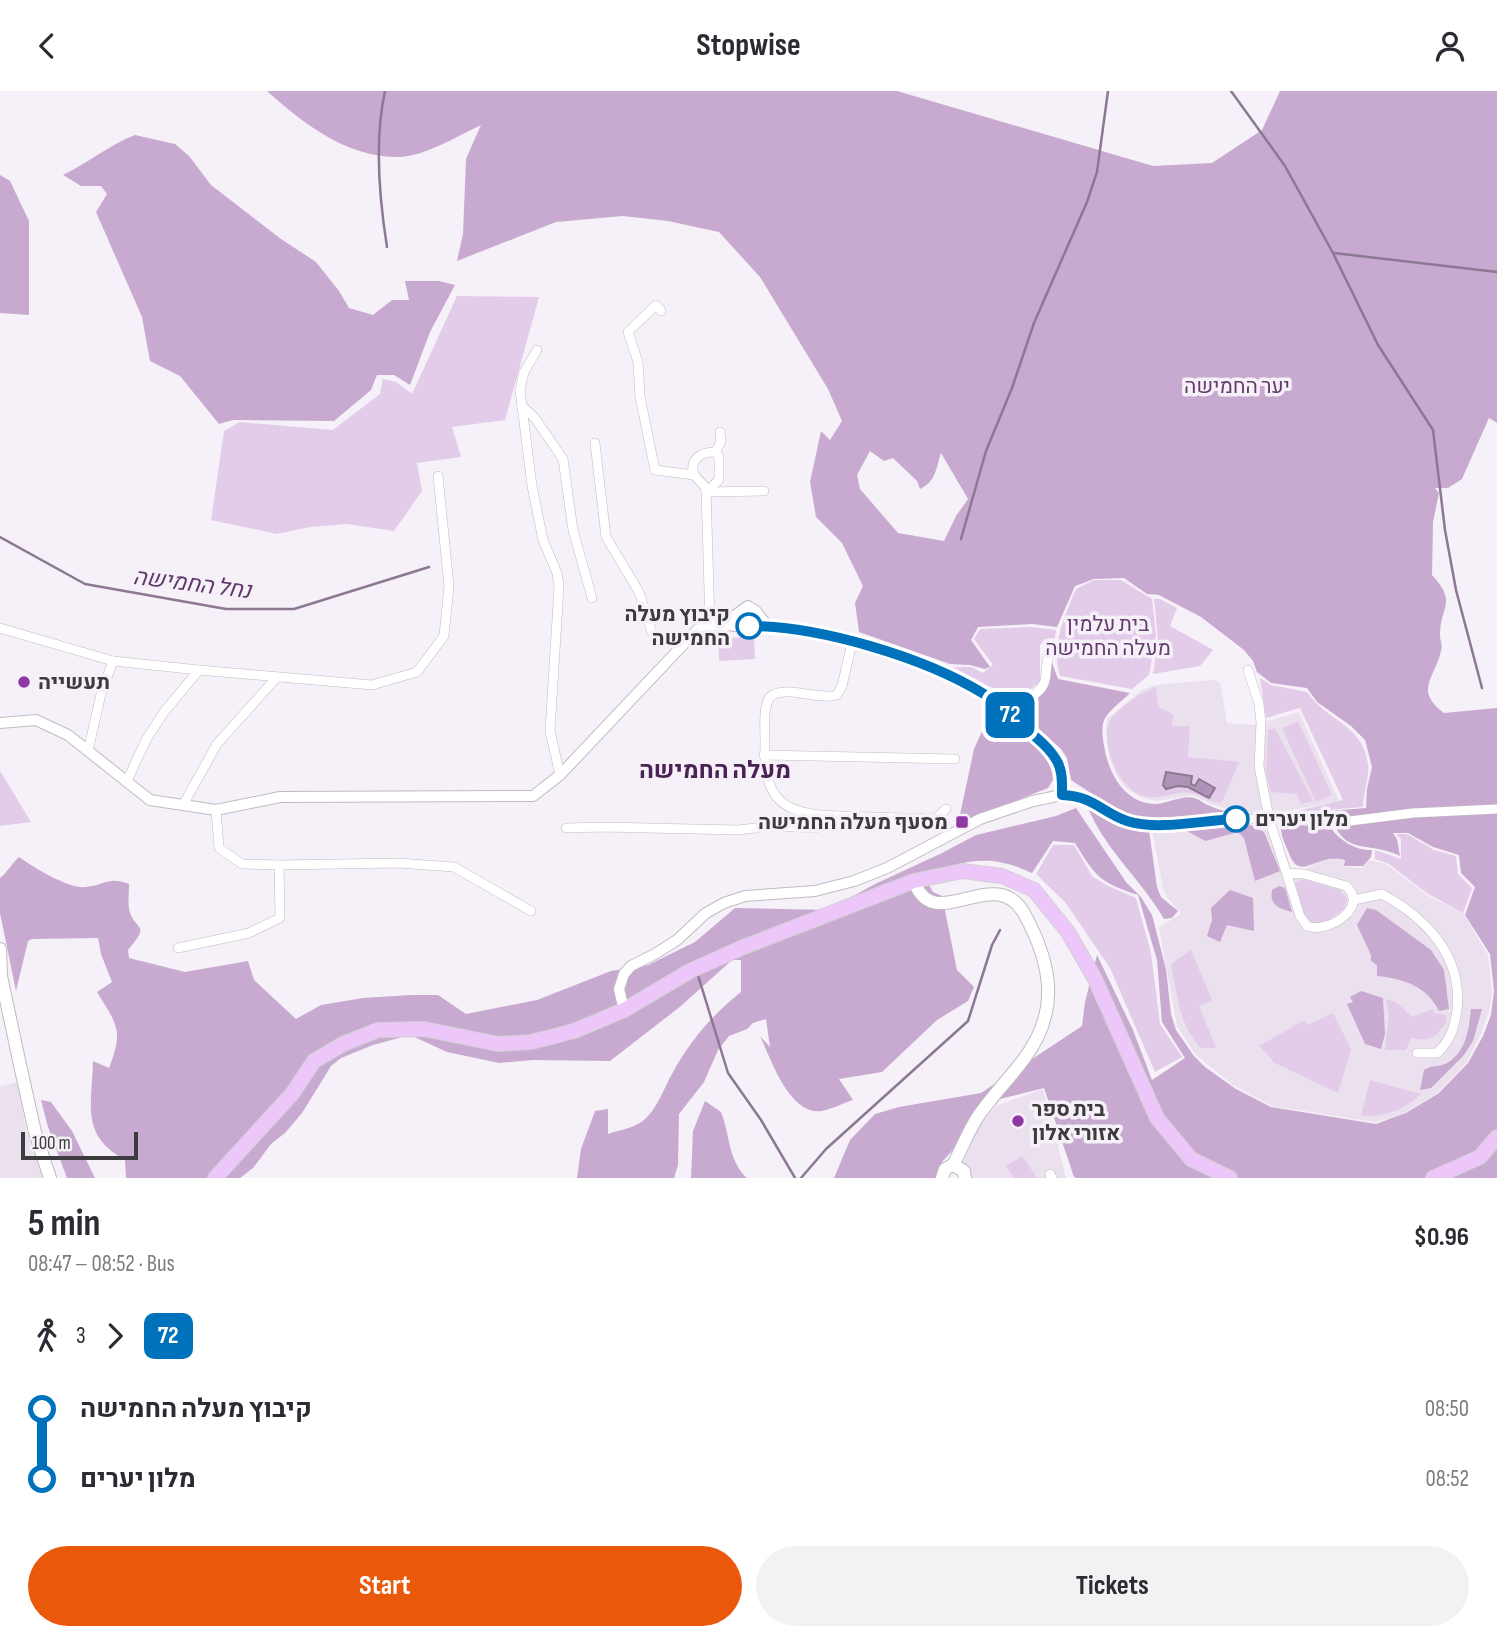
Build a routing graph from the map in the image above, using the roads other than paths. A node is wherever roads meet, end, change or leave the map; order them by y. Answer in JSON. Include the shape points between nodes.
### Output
{"nodes":[{"id":1,"x":662,"y":311,"type":"dead end"},
{"id":2,"x":537,"y":351,"type":"dead end"},
{"id":3,"x":522,"y":406,"type":"junction"},
{"id":4,"x":720,"y":432,"type":"dead end"},
{"id":5,"x":595,"y":443,"type":"dead end"},
{"id":6,"x":715,"y":451,"type":"junction"},
{"id":7,"x":694,"y":475,"type":"junction"},
{"id":8,"x":438,"y":476,"type":"dead end"},
{"id":9,"x":764,"y":491,"type":"dead end"},
{"id":10,"x":706,"y":492,"type":"junction"},
{"id":11,"x":592,"y":598,"type":"dead end"},
{"id":12,"x":710,"y":625,"type":"junction"},
{"id":13,"x":735,"y":626,"type":"junction"},
{"id":14,"x":768,"y":627,"type":"junction"},
{"id":15,"x":0,"y":628,"type":"edge"},
{"id":16,"x":852,"y":643,"type":"junction"},
{"id":17,"x":682,"y":645,"type":"junction"},
{"id":18,"x":1052,"y":647,"type":"dead end"},
{"id":19,"x":113,"y":660,"type":"junction"},
{"id":20,"x":199,"y":670,"type":"junction"},
{"id":21,"x":1248,"y":670,"type":"dead end"},
{"id":22,"x":277,"y":677,"type":"junction"},
{"id":23,"x":1000,"y":705,"type":"junction"},
{"id":24,"x":0,"y":723,"type":"edge"},
{"id":25,"x":88,"y":751,"type":"junction"},
{"id":26,"x":764,"y":755,"type":"junction"},
{"id":27,"x":955,"y":759,"type":"dead end"},
{"id":28,"x":560,"y":775,"type":"junction"},
{"id":29,"x":127,"y":782,"type":"junction"},
{"id":30,"x":1062,"y":795,"type":"junction"},
{"id":31,"x":183,"y":806,"type":"junction"},
{"id":32,"x":946,"y":809,"type":"dead end"},
{"id":33,"x":1497,"y":809,"type":"edge"},
{"id":34,"x":216,"y":810,"type":"junction"},
{"id":35,"x":838,"y":815,"type":"junction"},
{"id":36,"x":1269,"y":818,"type":"junction"},
{"id":37,"x":566,"y":828,"type":"dead end"},
{"id":38,"x":279,"y":865,"type":"junction"},
{"id":39,"x":1287,"y":873,"type":"junction"},
{"id":40,"x":914,"y":881,"type":"junction"},
{"id":41,"x":1354,"y":900,"type":"junction"},
{"id":42,"x":531,"y":911,"type":"dead end"},
{"id":43,"x":178,"y":948,"type":"dead end"},
{"id":44,"x":0,"y":949,"type":"edge"},
{"id":45,"x":624,"y":1010,"type":"junction"},
{"id":46,"x":1417,"y":1053,"type":"dead end"},
{"id":47,"x":1497,"y":1137,"type":"edge"},
{"id":48,"x":961,"y":1171,"type":"edge"},
{"id":49,"x":50,"y":1178,"type":"edge"},
{"id":50,"x":215,"y":1178,"type":"edge"},
{"id":51,"x":942,"y":1178,"type":"edge"},
{"id":52,"x":1230,"y":1178,"type":"edge"},
{"id":53,"x":1433,"y":1178,"type":"edge"}],
"edges":[{"from":1,"to":7,"type":"street","via":[[656,305],[628,332],[638,362],[640,397],[655,470]]},
{"from":2,"to":3,"type":"street","via":[[520,381]]},
{"from":3,"to":11,"type":"street","via":[[563,459],[573,530]]},
{"from":3,"to":28,"type":"street","via":[[542,540],[559,587],[550,731]]},
{"from":4,"to":6,"type":"street","via":[[721,442]]},
{"from":5,"to":17,"type":"street","via":[[606,537],[639,592],[652,632]]},
{"from":6,"to":7,"type":"street","via":[[699,455]]},
{"from":6,"to":10,"type":"street","via":[[719,479]]},
{"from":7,"to":10,"type":"street"},
{"from":8,"to":22,"type":"street","via":[[449,586],[444,636],[418,672],[372,685]]},
{"from":9,"to":10,"type":"street"},
{"from":10,"to":12,"type":"street"},
{"from":12,"to":13,"type":"street"},
{"from":12,"to":17,"type":"street","via":[[697,629]]},
{"from":13,"to":14,"type":"street"},
{"from":13,"to":14,"type":"street","via":[[734,616],[748,606]]},
{"from":14,"to":16,"type":"street"},
{"from":15,"to":19,"type":"street"},
{"from":16,"to":23,"type":"street","via":[[954,678]]},
{"from":16,"to":26,"type":"street","via":[[837,695],[778,692],[769,698]]},
{"from":17,"to":28,"type":"street"},
{"from":18,"to":23,"type":"street","via":[[1042,687],[1024,701]]},
{"from":19,"to":20,"type":"street"},
{"from":19,"to":25,"type":"street"},
{"from":20,"to":22,"type":"street"},
{"from":20,"to":29,"type":"street","via":[[164,712]]},
{"from":21,"to":36,"type":"street","via":[[1259,704],[1259,766]]},
{"from":22,"to":31,"type":"street","via":[[217,744]]},
{"from":23,"to":30,"type":"street","via":[[1054,757],[1061,773]]},
{"from":24,"to":25,"type":"street","via":[[36,720],[68,735]]},
{"from":25,"to":29,"type":"street"},
{"from":26,"to":27,"type":"street"},
{"from":26,"to":35,"type":"street","via":[[771,791],[780,801],[793,810]]},
{"from":28,"to":34,"type":"street","via":[[533,796],[280,797]]},
{"from":29,"to":31,"type":"street","via":[[150,800]]},
{"from":30,"to":36,"type":"street","via":[[1089,800],[1139,824]]},
{"from":30,"to":45,"type":"street","via":[[980,819],[854,881],[815,891],[752,895],[724,902],[677,940],[631,966],[619,989]]},
{"from":31,"to":34,"type":"street"},
{"from":32,"to":35,"type":"street","via":[[936,818]]},
{"from":33,"to":36,"type":"street","via":[[1339,821]]},
{"from":34,"to":38,"type":"street","via":[[219,848],[242,864]]},
{"from":35,"to":37,"type":"street","via":[[817,828]]},
{"from":36,"to":39,"type":"street"},
{"from":38,"to":42,"type":"street","via":[[454,867]]},
{"from":38,"to":43,"type":"street","via":[[280,918],[249,933]]},
{"from":39,"to":41,"type":"street","via":[[1346,886]]},
{"from":39,"to":41,"type":"street","via":[[1307,926],[1325,927],[1342,919]]},
{"from":40,"to":45,"type":"main road","via":[[722,956]]},
{"from":40,"to":48,"type":"main road","via":[[919,895],[930,903],[984,895],[1004,896],[1019,904],[1050,989],[1040,1036],[976,1120],[963,1146]]},
{"from":40,"to":52,"type":"main road","via":[[962,871],[1002,876],[1034,890],[1068,932],[1095,979],[1157,1118],[1191,1159]]},
{"from":41,"to":46,"type":"street","via":[[1376,894],[1388,897],[1431,931],[1448,953],[1459,991],[1457,1017],[1447,1043],[1437,1053]]},
{"from":44,"to":49,"type":"main road","via":[[1,976],[22,1076]]},
{"from":45,"to":50,"type":"main road","via":[[574,1031],[531,1042],[498,1044],[424,1029],[378,1030],[343,1044],[314,1061],[292,1094]]},
{"from":47,"to":53,"type":"main road","via":[[1480,1157]]},
{"from":48,"to":51,"type":"main road","via":[[945,1169]]}]}
